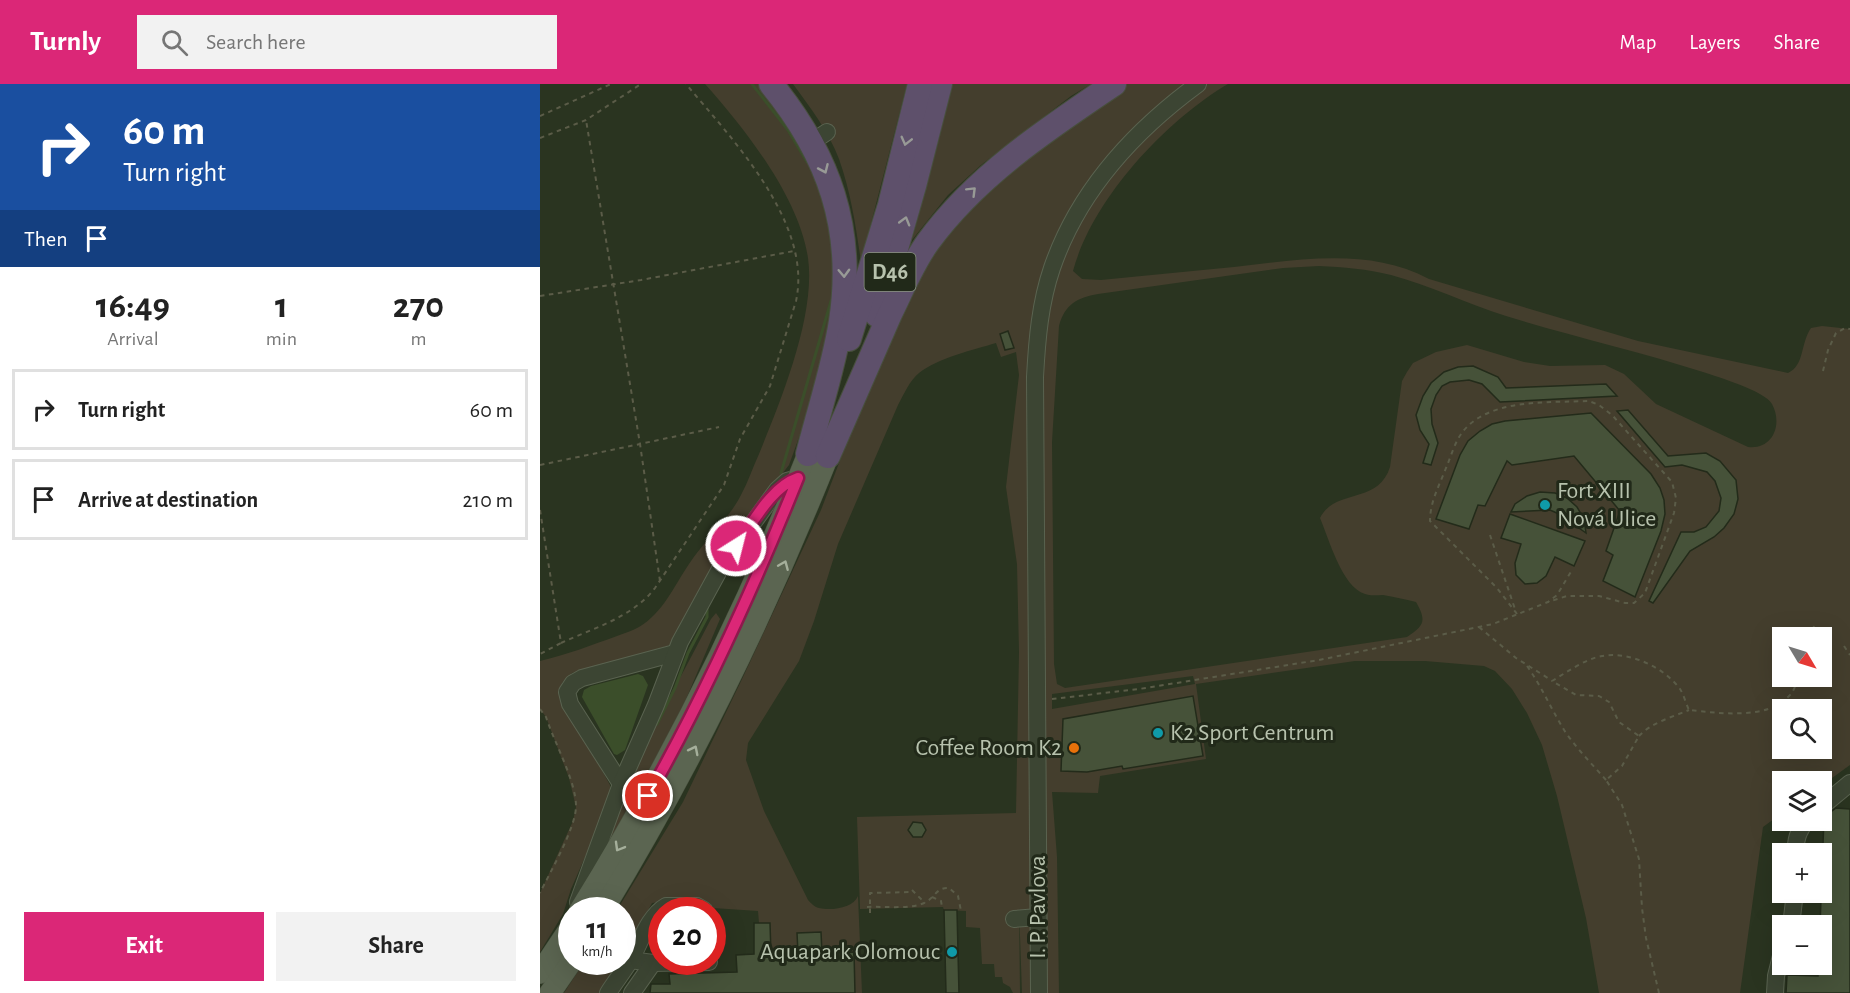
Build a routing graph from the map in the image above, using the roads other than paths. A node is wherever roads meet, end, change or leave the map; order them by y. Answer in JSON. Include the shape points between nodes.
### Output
{"nodes":[{"id":1,"x":771,"y":84,"type":"edge"},
{"id":2,"x":920,"y":84,"type":"edge"},
{"id":3,"x":940,"y":84,"type":"edge"},
{"id":4,"x":1114,"y":84,"type":"edge"},
{"id":5,"x":1198,"y":84,"type":"edge"},
{"id":6,"x":818,"y":455,"type":"junction"},
{"id":7,"x":798,"y":478,"type":"junction"},
{"id":8,"x":675,"y":653,"type":"junction"},
{"id":9,"x":1850,"y":783,"type":"edge"},
{"id":10,"x":621,"y":784,"type":"junction"},
{"id":11,"x":1832,"y":798,"type":"edge"},
{"id":12,"x":581,"y":897,"type":"edge"},
{"id":13,"x":588,"y":897,"type":"edge"},
{"id":14,"x":611,"y":897,"type":"edge"},
{"id":15,"x":1038,"y":917,"type":"junction"},
{"id":16,"x":1014,"y":919,"type":"dead end"},
{"id":17,"x":648,"y":927,"type":"edge"},
{"id":18,"x":558,"y":944,"type":"edge"},
{"id":19,"x":636,"y":949,"type":"edge"},
{"id":20,"x":648,"y":969,"type":"edge"},
{"id":21,"x":540,"y":973,"type":"edge"},
{"id":22,"x":562,"y":975,"type":"edge"},
{"id":23,"x":620,"y":975,"type":"edge"},
{"id":24,"x":1776,"y":975,"type":"edge"},
{"id":25,"x":550,"y":993,"type":"edge"},
{"id":26,"x":608,"y":993,"type":"edge"},
{"id":27,"x":632,"y":993,"type":"edge"},
{"id":28,"x":1039,"y":993,"type":"edge"},
{"id":29,"x":1775,"y":993,"type":"edge"}],
"edges":[{"from":1,"to":6,"type":"highway","one_way":true,"via":[[820,137],[839,214],[844,285],[841,320]]},
{"from":2,"to":6,"type":"highway","number":"D46","one_way":true,"via":[[873,263],[836,378]]},
{"from":6,"to":3,"type":"highway","number":"D46","one_way":true,"via":[[864,354]]},
{"from":6,"to":4,"type":"highway","one_way":true,"via":[[911,270],[939,228],[973,189],[1002,165]]},
{"from":5,"to":15,"type":"street","name":"I. P. Pavlova","via":[[1136,136],[1095,185],[1065,235],[1045,292],[1035,377]]},
{"from":6,"to":7,"type":"main road"},
{"from":14,"to":6,"type":"main road","one_way":true,"via":[[679,781],[732,677],[773,588]]},
{"from":7,"to":8,"type":"street","via":[[777,490],[721,567]]},
{"from":7,"to":13,"type":"main road","one_way":true,"via":[[742,611],[694,710]]},
{"from":8,"to":10,"type":"street"},
{"from":8,"to":10,"type":"street","via":[[582,678],[567,692],[570,705]]},
{"from":9,"to":11,"type":"street"},
{"from":10,"to":12,"type":"street"},
{"from":15,"to":16,"type":"street"},
{"from":15,"to":28,"type":"street","name":"I. P. Pavlova"},
{"from":17,"to":19,"type":"street"},
{"from":18,"to":21,"type":"main road"},
{"from":20,"to":27,"type":"street"},
{"from":22,"to":25,"type":"main road"},
{"from":23,"to":26,"type":"street"},
{"from":24,"to":29,"type":"street"}]}
